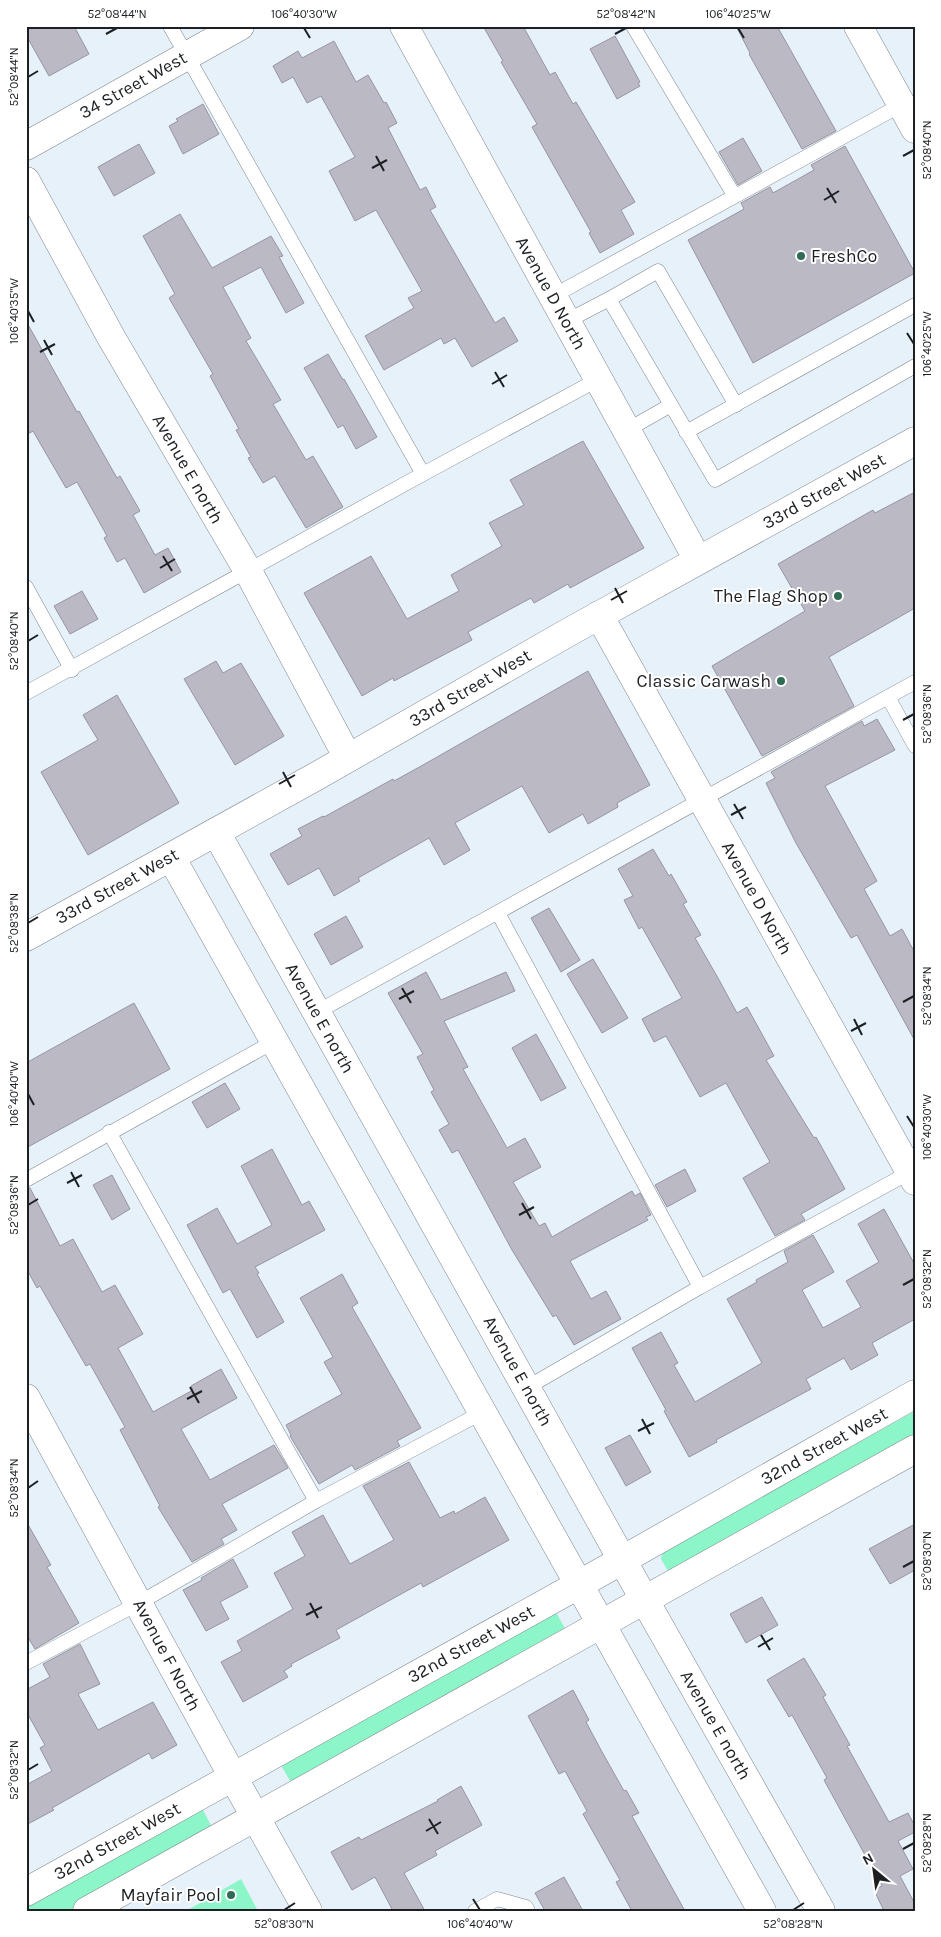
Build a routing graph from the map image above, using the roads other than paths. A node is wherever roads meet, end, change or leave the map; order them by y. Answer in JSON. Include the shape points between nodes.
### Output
{"nodes":[{"id":1,"x":170,"y":26,"type":"edge"},
{"id":2,"x":240,"y":26,"type":"edge"},
{"id":3,"x":404,"y":26,"type":"edge"},
{"id":4,"x":633,"y":26,"type":"edge"},
{"id":5,"x":858,"y":26,"type":"edge"},
{"id":6,"x":186,"y":56,"type":"junction"},
{"id":7,"x":900,"y":105,"type":"junction"},
{"id":8,"x":915,"y":130,"type":"edge"},
{"id":9,"x":26,"y":146,"type":"edge"},
{"id":10,"x":26,"y":181,"type":"edge"},
{"id":11,"x":734,"y":195,"type":"junction"},
{"id":12,"x":553,"y":296,"type":"junction"},
{"id":13,"x":609,"y":299,"type":"junction"},
{"id":14,"x":915,"y":305,"type":"edge"},
{"id":15,"x":567,"y":321,"type":"junction"},
{"id":16,"x":915,"y":366,"type":"edge"},
{"id":17,"x":599,"y":380,"type":"junction"},
{"id":18,"x":670,"y":405,"type":"junction"},
{"id":19,"x":736,"y":405,"type":"junction"},
{"id":20,"x":626,"y":430,"type":"junction"},
{"id":21,"x":686,"y":432,"type":"junction"},
{"id":22,"x":915,"y":441,"type":"edge"},
{"id":23,"x":423,"y":474,"type":"junction"},
{"id":24,"x":698,"y":560,"type":"junction"},
{"id":25,"x":248,"y":571,"type":"junction"},
{"id":26,"x":26,"y":587,"type":"edge"},
{"id":27,"x":599,"y":615,"type":"junction"},
{"id":28,"x":72,"y":670,"type":"junction"},
{"id":29,"x":915,"y":682,"type":"edge"},
{"id":30,"x":26,"y":694,"type":"edge"},
{"id":31,"x":888,"y":697,"type":"junction"},
{"id":32,"x":915,"y":746,"type":"edge"},
{"id":33,"x":348,"y":758,"type":"junction"},
{"id":34,"x":702,"y":799,"type":"junction"},
{"id":35,"x":216,"y":832,"type":"junction"},
{"id":36,"x":171,"y":856,"type":"junction"},
{"id":37,"x":498,"y":913,"type":"junction"},
{"id":38,"x":26,"y":937,"type":"edge"},
{"id":39,"x":317,"y":1012,"type":"junction"},
{"id":40,"x":275,"y":1041,"type":"junction"},
{"id":41,"x":109,"y":1132,"type":"junction"},
{"id":42,"x":913,"y":1174,"type":"edge"},
{"id":43,"x":26,"y":1180,"type":"edge"},
{"id":44,"x":700,"y":1287,"type":"junction"},
{"id":45,"x":528,"y":1388,"type":"junction"},
{"id":46,"x":915,"y":1394,"type":"edge"},
{"id":47,"x":26,"y":1398,"type":"edge"},
{"id":48,"x":483,"y":1412,"type":"junction"},
{"id":49,"x":915,"y":1449,"type":"edge"},
{"id":50,"x":316,"y":1501,"type":"junction"},
{"id":51,"x":623,"y":1559,"type":"junction"},
{"id":52,"x":580,"y":1584,"type":"junction"},
{"id":53,"x":644,"y":1600,"type":"junction"},
{"id":54,"x":139,"y":1603,"type":"junction"},
{"id":55,"x":603,"y":1624,"type":"junction"},
{"id":56,"x":26,"y":1663,"type":"edge"},
{"id":57,"x":233,"y":1777,"type":"junction"},
{"id":58,"x":255,"y":1816,"type":"junction"},
{"id":59,"x":26,"y":1892,"type":"edge"},
{"id":60,"x":87,"y":1911,"type":"edge"},
{"id":61,"x":308,"y":1911,"type":"edge"},
{"id":62,"x":475,"y":1911,"type":"edge"},
{"id":63,"x":528,"y":1911,"type":"edge"},
{"id":64,"x":762,"y":1911,"type":"edge"},
{"id":65,"x":821,"y":1911,"type":"edge"}],
"edges":[{"from":1,"to":6,"type":"lane"},
{"from":2,"to":6,"type":"street","name":"34 Street West"},
{"from":3,"to":12,"type":"street","name":"Avenue D North"},
{"from":4,"to":11,"type":"lane"},
{"from":5,"to":7,"type":"street"},
{"from":6,"to":9,"type":"street","name":"34 Street West"},
{"from":6,"to":23,"type":"lane"},
{"from":7,"to":8,"type":"street"},
{"from":7,"to":11,"type":"lane"},
{"from":10,"to":25,"type":"street","name":"Avenue E north","via":[[111,337]]},
{"from":11,"to":12,"type":"lane"},
{"from":12,"to":15,"type":"street","name":"Avenue D North"},
{"from":13,"to":15,"type":"lane"},
{"from":13,"to":18,"type":"lane"},
{"from":13,"to":19,"type":"lane","via":[[658,271]]},
{"from":14,"to":19,"type":"lane"},
{"from":15,"to":17,"type":"street","name":"Avenue D North"},
{"from":16,"to":21,"type":"lane","via":[[715,480]]},
{"from":17,"to":20,"type":"street","name":"Avenue D North"},
{"from":17,"to":23,"type":"lane"},
{"from":18,"to":20,"type":"lane"},
{"from":18,"to":21,"type":"lane"},
{"from":19,"to":21,"type":"lane"},
{"from":20,"to":24,"type":"street","name":"Avenue D North"},
{"from":22,"to":24,"type":"street","name":"33rd Street West"},
{"from":23,"to":25,"type":"lane"},
{"from":24,"to":27,"type":"street","name":"33rd Street West"},
{"from":25,"to":28,"type":"lane"},
{"from":25,"to":33,"type":"street","name":"Avenue E north"},
{"from":26,"to":28,"type":"lane"},
{"from":27,"to":33,"type":"street","name":"33rd Street West"},
{"from":27,"to":34,"type":"street","name":"Avenue D North"},
{"from":28,"to":30,"type":"lane"},
{"from":29,"to":31,"type":"lane"},
{"from":31,"to":32,"type":"lane"},
{"from":31,"to":34,"type":"lane"},
{"from":33,"to":35,"type":"street","name":"33rd Street West"},
{"from":34,"to":37,"type":"lane"},
{"from":34,"to":42,"type":"street","name":"Avenue D North"},
{"from":35,"to":36,"type":"street","name":"33rd Street West"},
{"from":35,"to":39,"type":"street","name":"Avenue E north"},
{"from":36,"to":38,"type":"street","name":"33rd Street West"},
{"from":36,"to":40,"type":"street"},
{"from":37,"to":39,"type":"lane"},
{"from":37,"to":44,"type":"lane"},
{"from":39,"to":45,"type":"street","name":"Avenue E north"},
{"from":40,"to":41,"type":"lane"},
{"from":40,"to":48,"type":"street"},
{"from":41,"to":43,"type":"lane"},
{"from":41,"to":50,"type":"lane"},
{"from":42,"to":44,"type":"lane"},
{"from":44,"to":45,"type":"lane"},
{"from":45,"to":51,"type":"street","name":"Avenue E north"},
{"from":46,"to":51,"type":"street","name":"32nd Street West"},
{"from":47,"to":54,"type":"street","name":"Avenue F North"},
{"from":48,"to":50,"type":"lane"},
{"from":48,"to":52,"type":"street"},
{"from":49,"to":53,"type":"street"},
{"from":50,"to":54,"type":"lane"},
{"from":51,"to":52,"type":"street","name":"32nd Street West"},
{"from":51,"to":53,"type":"street","name":"Avenue E north"},
{"from":52,"to":55,"type":"street"},
{"from":52,"to":57,"type":"street","name":"32nd Street West"},
{"from":53,"to":55,"type":"street"},
{"from":53,"to":65,"type":"street","name":"Avenue E north"},
{"from":54,"to":56,"type":"lane"},
{"from":54,"to":57,"type":"street","name":"Avenue F North"},
{"from":55,"to":58,"type":"street"},
{"from":55,"to":64,"type":"street"},
{"from":57,"to":58,"type":"street","name":"Avenue F North"},
{"from":57,"to":59,"type":"street","name":"32nd Street West"},
{"from":58,"to":60,"type":"street"},
{"from":58,"to":61,"type":"street","name":"Avenue F North"},
{"from":62,"to":63,"type":"lane","via":[[497,1899],[526,1907]]}]}
